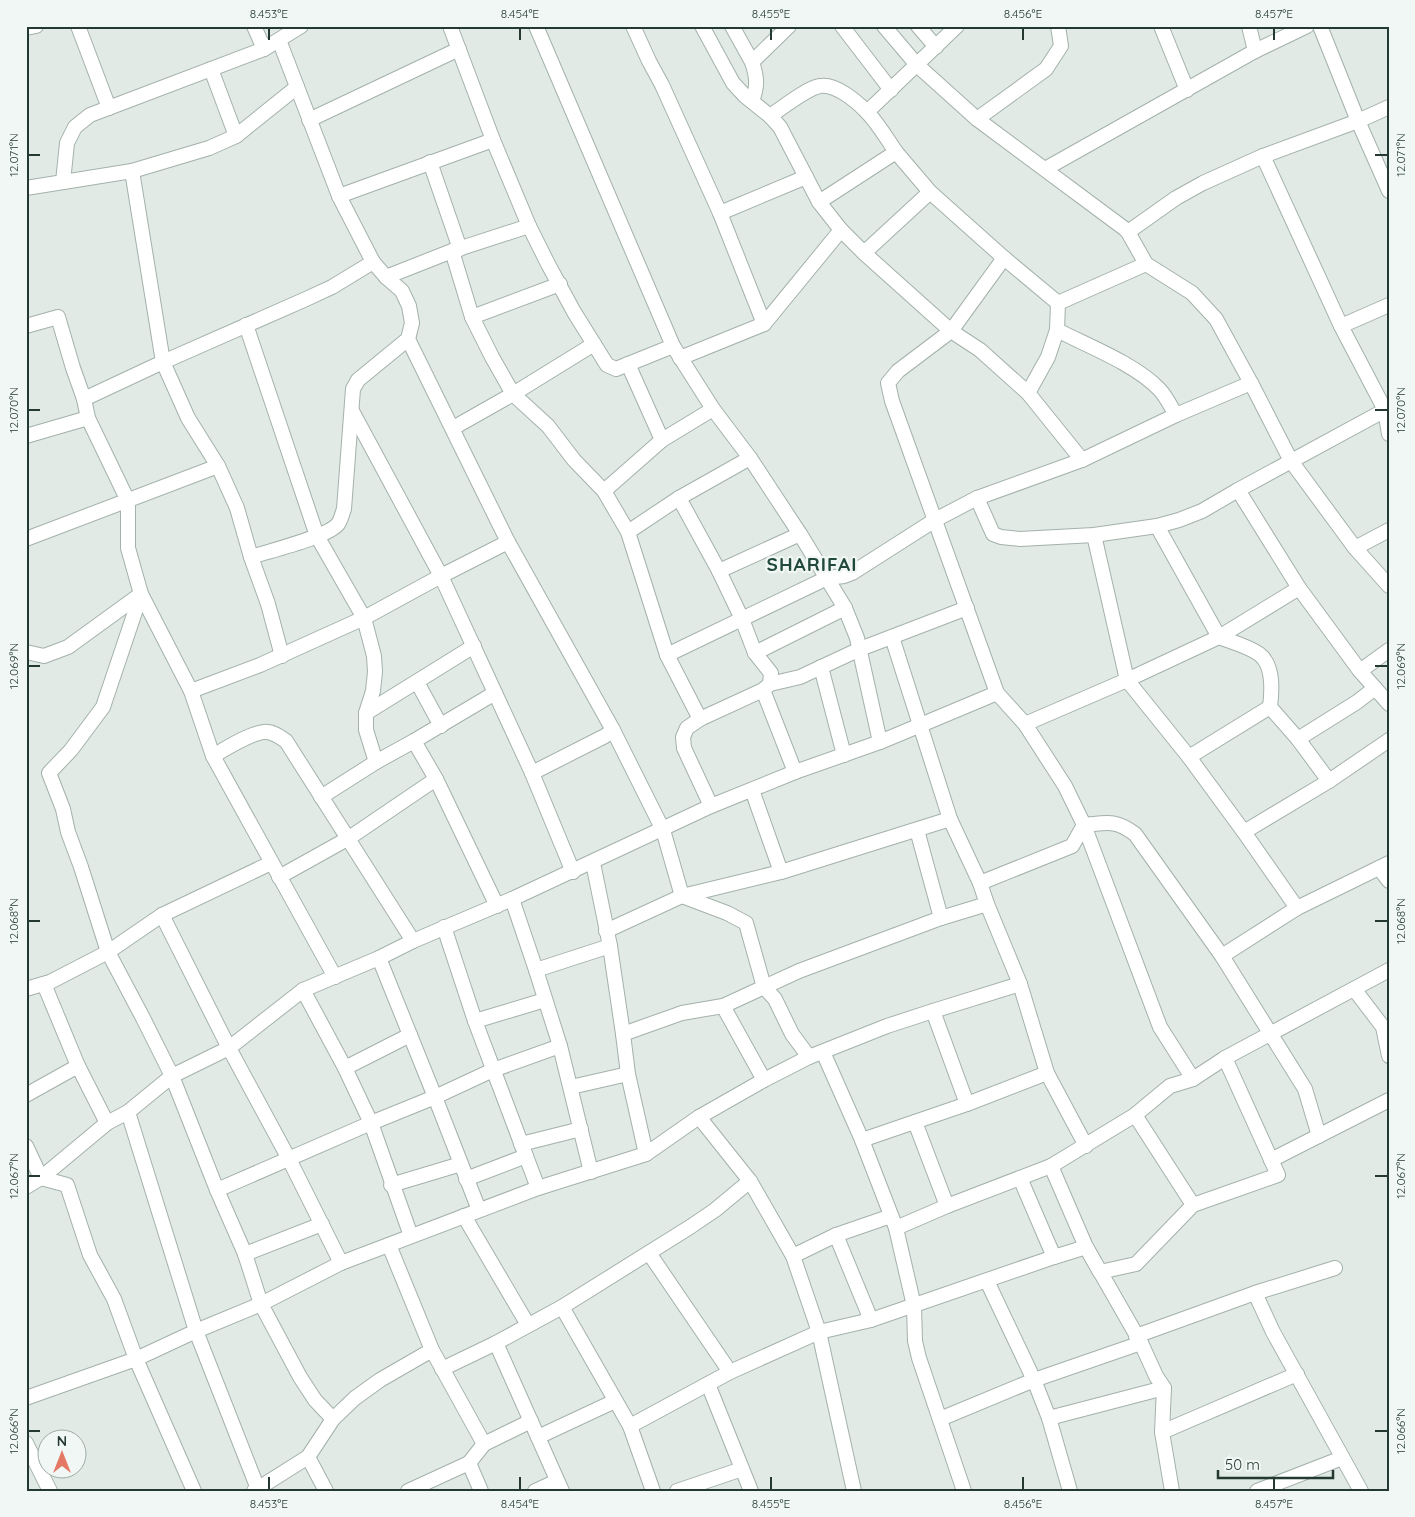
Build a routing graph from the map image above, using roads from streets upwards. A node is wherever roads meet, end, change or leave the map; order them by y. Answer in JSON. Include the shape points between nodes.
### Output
{"nodes":[{"id":1,"x":36,"y":26,"type":"edge"},
{"id":2,"x":78,"y":26,"type":"edge"},
{"id":3,"x":254,"y":26,"type":"edge"},
{"id":4,"x":301,"y":26,"type":"edge"},
{"id":5,"x":450,"y":26,"type":"edge"},
{"id":6,"x":536,"y":26,"type":"edge"},
{"id":7,"x":633,"y":26,"type":"edge"},
{"id":8,"x":702,"y":26,"type":"edge"},
{"id":9,"x":732,"y":26,"type":"edge"},
{"id":10,"x":789,"y":26,"type":"edge"},
{"id":11,"x":842,"y":26,"type":"edge"},
{"id":12,"x":884,"y":26,"type":"edge"},
{"id":13,"x":918,"y":26,"type":"edge"},
{"id":14,"x":1058,"y":26,"type":"edge"},
{"id":15,"x":1161,"y":26,"type":"edge"},
{"id":16,"x":1249,"y":26,"type":"edge"},
{"id":17,"x":1307,"y":26,"type":"edge"},
{"id":18,"x":1320,"y":26,"type":"edge"},
{"id":19,"x":954,"y":27,"type":"edge"},
{"id":20,"x":26,"y":28,"type":"edge"},
{"id":21,"x":279,"y":40,"type":"junction"},
{"id":22,"x":936,"y":47,"type":"junction"},
{"id":23,"x":264,"y":49,"type":"junction"},
{"id":24,"x":459,"y":49,"type":"junction"},
{"id":25,"x":1255,"y":51,"type":"junction"},
{"id":26,"x":752,"y":62,"type":"junction"},
{"id":27,"x":917,"y":65,"type":"junction"},
{"id":28,"x":211,"y":69,"type":"junction"},
{"id":29,"x":298,"y":87,"type":"junction"},
{"id":30,"x":891,"y":90,"type":"junction"},
{"id":31,"x":1187,"y":90,"type":"junction"},
{"id":32,"x":752,"y":101,"type":"junction"},
{"id":33,"x":1389,"y":107,"type":"edge"},
{"id":34,"x":109,"y":108,"type":"junction"},
{"id":35,"x":867,"y":112,"type":"junction"},
{"id":36,"x":770,"y":116,"type":"junction"},
{"id":37,"x":977,"y":119,"type":"junction"},
{"id":38,"x":310,"y":120,"type":"junction"},
{"id":39,"x":1358,"y":121,"type":"junction"},
{"id":40,"x":236,"y":136,"type":"junction"},
{"id":41,"x":493,"y":140,"type":"junction"},
{"id":42,"x":896,"y":152,"type":"junction"},
{"id":43,"x":1263,"y":156,"type":"junction"},
{"id":44,"x":430,"y":162,"type":"junction"},
{"id":45,"x":1045,"y":169,"type":"junction"},
{"id":46,"x":132,"y":171,"type":"junction"},
{"id":47,"x":806,"y":177,"type":"junction"},
{"id":48,"x":63,"y":182,"type":"junction"},
{"id":49,"x":26,"y":188,"type":"edge"},
{"id":50,"x":1389,"y":191,"type":"edge"},
{"id":51,"x":930,"y":192,"type":"junction"},
{"id":52,"x":339,"y":196,"type":"junction"},
{"id":53,"x":819,"y":202,"type":"junction"},
{"id":54,"x":720,"y":213,"type":"junction"},
{"id":55,"x":529,"y":226,"type":"junction"},
{"id":56,"x":841,"y":230,"type":"junction"},
{"id":57,"x":1128,"y":232,"type":"junction"},
{"id":58,"x":456,"y":250,"type":"junction"},
{"id":59,"x":864,"y":253,"type":"junction"},
{"id":60,"x":1004,"y":258,"type":"junction"},
{"id":61,"x":373,"y":262,"type":"junction"},
{"id":62,"x":1146,"y":264,"type":"junction"},
{"id":63,"x":386,"y":277,"type":"junction"},
{"id":64,"x":560,"y":284,"type":"junction"},
{"id":65,"x":1058,"y":303,"type":"junction"},
{"id":66,"x":1389,"y":306,"type":"edge"},
{"id":67,"x":472,"y":317,"type":"junction"},
{"id":68,"x":764,"y":324,"type":"junction"},
{"id":69,"x":246,"y":325,"type":"junction"},
{"id":70,"x":26,"y":326,"type":"edge"},
{"id":71,"x":1341,"y":326,"type":"junction"},
{"id":72,"x":951,"y":330,"type":"junction"},
{"id":73,"x":1057,"y":330,"type":"junction"},
{"id":74,"x":408,"y":340,"type":"junction"},
{"id":75,"x":594,"y":344,"type":"junction"},
{"id":76,"x":676,"y":352,"type":"junction"},
{"id":77,"x":163,"y":362,"type":"junction"},
{"id":78,"x":628,"y":364,"type":"junction"},
{"id":79,"x":1251,"y":383,"type":"junction"},
{"id":80,"x":1028,"y":393,"type":"junction"},
{"id":81,"x":513,"y":394,"type":"junction"},
{"id":82,"x":84,"y":399,"type":"junction"},
{"id":83,"x":713,"y":409,"type":"junction"},
{"id":84,"x":1387,"y":409,"type":"edge"},
{"id":85,"x":352,"y":410,"type":"junction"},
{"id":86,"x":1176,"y":415,"type":"junction"},
{"id":87,"x":88,"y":418,"type":"junction"},
{"id":88,"x":453,"y":428,"type":"junction"},
{"id":89,"x":1389,"y":434,"type":"edge"},
{"id":90,"x":26,"y":436,"type":"edge"},
{"id":91,"x":662,"y":440,"type":"junction"},
{"id":92,"x":750,"y":458,"type":"junction"},
{"id":93,"x":1082,"y":460,"type":"junction"},
{"id":94,"x":1291,"y":461,"type":"junction"},
{"id":95,"x":218,"y":466,"type":"junction"},
{"id":96,"x":1238,"y":490,"type":"junction"},
{"id":97,"x":604,"y":491,"type":"junction"},
{"id":98,"x":680,"y":498,"type":"junction"},
{"id":99,"x":977,"y":498,"type":"junction"},
{"id":100,"x":128,"y":501,"type":"junction"},
{"id":101,"x":935,"y":520,"type":"junction"},
{"id":102,"x":1157,"y":526,"type":"junction"},
{"id":103,"x":1389,"y":530,"type":"edge"},
{"id":104,"x":628,"y":532,"type":"junction"},
{"id":105,"x":800,"y":534,"type":"junction"},
{"id":106,"x":1094,"y":535,"type":"junction"},
{"id":107,"x":317,"y":536,"type":"junction"},
{"id":108,"x":26,"y":539,"type":"edge"},
{"id":109,"x":508,"y":542,"type":"junction"},
{"id":110,"x":1355,"y":548,"type":"junction"},
{"id":111,"x":252,"y":557,"type":"junction"},
{"id":112,"x":719,"y":571,"type":"junction"},
{"id":113,"x":441,"y":576,"type":"junction"},
{"id":114,"x":827,"y":578,"type":"junction"},
{"id":115,"x":1389,"y":586,"type":"edge"},
{"id":116,"x":1299,"y":588,"type":"junction"},
{"id":117,"x":141,"y":594,"type":"junction"},
{"id":118,"x":845,"y":608,"type":"junction"},
{"id":119,"x":967,"y":608,"type":"junction"},
{"id":120,"x":364,"y":618,"type":"junction"},
{"id":121,"x":742,"y":619,"type":"junction"},
{"id":122,"x":892,"y":637,"type":"junction"},
{"id":123,"x":1219,"y":637,"type":"junction"},
{"id":124,"x":474,"y":646,"type":"junction"},
{"id":125,"x":860,"y":648,"type":"junction"},
{"id":126,"x":1389,"y":650,"type":"edge"},
{"id":127,"x":26,"y":652,"type":"edge"},
{"id":128,"x":755,"y":653,"type":"junction"},
{"id":129,"x":667,"y":655,"type":"junction"},
{"id":130,"x":282,"y":656,"type":"junction"},
{"id":131,"x":821,"y":667,"type":"junction"},
{"id":132,"x":1360,"y":671,"type":"junction"},
{"id":133,"x":1126,"y":680,"type":"junction"},
{"id":134,"x":417,"y":682,"type":"junction"},
{"id":135,"x":766,"y":687,"type":"junction"},
{"id":136,"x":1375,"y":688,"type":"junction"},
{"id":137,"x":191,"y":691,"type":"junction"},
{"id":138,"x":495,"y":693,"type":"junction"},
{"id":139,"x":997,"y":693,"type":"junction"},
{"id":140,"x":1389,"y":704,"type":"edge"},
{"id":141,"x":1270,"y":707,"type":"junction"},
{"id":142,"x":366,"y":712,"type":"junction"},
{"id":143,"x":700,"y":719,"type":"junction"},
{"id":144,"x":1025,"y":724,"type":"junction"},
{"id":145,"x":919,"y":725,"type":"junction"},
{"id":146,"x":441,"y":726,"type":"junction"},
{"id":147,"x":613,"y":730,"type":"junction"},
{"id":148,"x":1298,"y":739,"type":"junction"},
{"id":149,"x":1389,"y":740,"type":"edge"},
{"id":150,"x":414,"y":741,"type":"junction"},
{"id":151,"x":880,"y":742,"type":"junction"},
{"id":152,"x":844,"y":755,"type":"junction"},
{"id":153,"x":212,"y":756,"type":"junction"},
{"id":154,"x":1189,"y":757,"type":"junction"},
{"id":155,"x":376,"y":762,"type":"junction"},
{"id":156,"x":795,"y":772,"type":"junction"},
{"id":157,"x":532,"y":773,"type":"junction"},
{"id":158,"x":436,"y":779,"type":"junction"},
{"id":159,"x":1330,"y":781,"type":"junction"},
{"id":160,"x":752,"y":790,"type":"junction"},
{"id":161,"x":321,"y":797,"type":"junction"},
{"id":162,"x":711,"y":806,"type":"junction"},
{"id":163,"x":950,"y":820,"type":"junction"},
{"id":164,"x":1084,"y":825,"type":"junction"},
{"id":165,"x":663,"y":830,"type":"junction"},
{"id":166,"x":917,"y":830,"type":"junction"},
{"id":167,"x":1244,"y":832,"type":"junction"},
{"id":168,"x":349,"y":838,"type":"junction"},
{"id":169,"x":271,"y":863,"type":"junction"},
{"id":170,"x":593,"y":863,"type":"junction"},
{"id":171,"x":1384,"y":866,"type":"edge"},
{"id":172,"x":573,"y":872,"type":"junction"},
{"id":173,"x":781,"y":872,"type":"junction"},
{"id":174,"x":279,"y":877,"type":"junction"},
{"id":175,"x":1389,"y":881,"type":"edge"},
{"id":176,"x":980,"y":882,"type":"junction"},
{"id":177,"x":682,"y":896,"type":"junction"},
{"id":178,"x":512,"y":899,"type":"junction"},
{"id":179,"x":987,"y":904,"type":"junction"},
{"id":180,"x":497,"y":906,"type":"junction"},
{"id":181,"x":1296,"y":908,"type":"junction"},
{"id":182,"x":162,"y":915,"type":"junction"},
{"id":183,"x":941,"y":918,"type":"junction"},
{"id":184,"x":444,"y":927,"type":"junction"},
{"id":185,"x":606,"y":931,"type":"junction"},
{"id":186,"x":413,"y":941,"type":"junction"},
{"id":187,"x":610,"y":946,"type":"junction"},
{"id":188,"x":108,"y":952,"type":"junction"},
{"id":189,"x":1222,"y":956,"type":"junction"},
{"id":190,"x":379,"y":958,"type":"junction"},
{"id":191,"x":536,"y":970,"type":"junction"},
{"id":192,"x":1389,"y":970,"type":"edge"},
{"id":193,"x":335,"y":977,"type":"junction"},
{"id":194,"x":44,"y":984,"type":"junction"},
{"id":195,"x":1020,"y":984,"type":"junction"},
{"id":196,"x":764,"y":987,"type":"junction"},
{"id":197,"x":26,"y":989,"type":"edge"},
{"id":198,"x":1354,"y":989,"type":"junction"},
{"id":199,"x":303,"y":990,"type":"junction"},
{"id":200,"x":545,"y":1000,"type":"junction"},
{"id":201,"x":723,"y":1006,"type":"junction"},
{"id":202,"x":933,"y":1011,"type":"junction"},
{"id":203,"x":475,"y":1021,"type":"junction"},
{"id":204,"x":624,"y":1034,"type":"junction"},
{"id":205,"x":1270,"y":1034,"type":"junction"},
{"id":206,"x":410,"y":1035,"type":"junction"},
{"id":207,"x":560,"y":1046,"type":"junction"},
{"id":208,"x":229,"y":1048,"type":"junction"},
{"id":209,"x":823,"y":1052,"type":"junction"},
{"id":210,"x":1389,"y":1056,"type":"edge"},
{"id":211,"x":808,"y":1057,"type":"junction"},
{"id":212,"x":1225,"y":1058,"type":"junction"},
{"id":213,"x":78,"y":1066,"type":"junction"},
{"id":214,"x":345,"y":1068,"type":"junction"},
{"id":215,"x":493,"y":1070,"type":"junction"},
{"id":216,"x":1047,"y":1073,"type":"junction"},
{"id":217,"x":628,"y":1074,"type":"junction"},
{"id":218,"x":172,"y":1076,"type":"junction"},
{"id":219,"x":1193,"y":1079,"type":"junction"},
{"id":220,"x":764,"y":1080,"type":"junction"},
{"id":221,"x":571,"y":1087,"type":"junction"},
{"id":222,"x":26,"y":1095,"type":"edge"},
{"id":223,"x":435,"y":1097,"type":"junction"},
{"id":224,"x":1389,"y":1100,"type":"edge"},
{"id":225,"x":967,"y":1104,"type":"junction"},
{"id":226,"x":128,"y":1112,"type":"junction"},
{"id":227,"x":1134,"y":1115,"type":"junction"},
{"id":228,"x":699,"y":1117,"type":"junction"},
{"id":229,"x":915,"y":1122,"type":"junction"},
{"id":230,"x":107,"y":1123,"type":"junction"},
{"id":231,"x":370,"y":1123,"type":"junction"},
{"id":232,"x":582,"y":1129,"type":"junction"},
{"id":233,"x":1319,"y":1136,"type":"junction"},
{"id":234,"x":862,"y":1140,"type":"junction"},
{"id":235,"x":26,"y":1146,"type":"edge"},
{"id":236,"x":1086,"y":1146,"type":"junction"},
{"id":237,"x":524,"y":1150,"type":"junction"},
{"id":238,"x":646,"y":1154,"type":"junction"},
{"id":239,"x":289,"y":1159,"type":"junction"},
{"id":240,"x":1271,"y":1160,"type":"junction"},
{"id":241,"x":461,"y":1164,"type":"junction"},
{"id":242,"x":1051,"y":1166,"type":"junction"},
{"id":243,"x":591,"y":1172,"type":"junction"},
{"id":244,"x":41,"y":1178,"type":"junction"},
{"id":245,"x":1020,"y":1178,"type":"junction"},
{"id":246,"x":466,"y":1179,"type":"junction"},
{"id":247,"x":750,"y":1181,"type":"junction"},
{"id":248,"x":391,"y":1185,"type":"junction"},
{"id":249,"x":26,"y":1187,"type":"edge"},
{"id":250,"x":538,"y":1188,"type":"junction"},
{"id":251,"x":217,"y":1190,"type":"junction"},
{"id":252,"x":1193,"y":1205,"type":"junction"},
{"id":253,"x":947,"y":1206,"type":"junction"},
{"id":254,"x":478,"y":1210,"type":"junction"},
{"id":255,"x":464,"y":1216,"type":"junction"},
{"id":256,"x":894,"y":1222,"type":"junction"},
{"id":257,"x":322,"y":1224,"type":"junction"},
{"id":258,"x":836,"y":1235,"type":"junction"},
{"id":259,"x":411,"y":1236,"type":"junction"},
{"id":260,"x":389,"y":1245,"type":"junction"},
{"id":261,"x":1086,"y":1247,"type":"junction"},
{"id":262,"x":649,"y":1252,"type":"junction"},
{"id":263,"x":245,"y":1254,"type":"junction"},
{"id":264,"x":793,"y":1256,"type":"junction"},
{"id":265,"x":1054,"y":1257,"type":"junction"},
{"id":266,"x":341,"y":1263,"type":"junction"},
{"id":267,"x":1335,"y":1268,"type":"dead end"},
{"id":268,"x":987,"y":1281,"type":"junction"},
{"id":269,"x":1255,"y":1293,"type":"junction"},
{"id":270,"x":261,"y":1304,"type":"junction"},
{"id":271,"x":914,"y":1306,"type":"junction"},
{"id":272,"x":562,"y":1307,"type":"junction"},
{"id":273,"x":871,"y":1320,"type":"junction"},
{"id":274,"x":528,"y":1325,"type":"junction"},
{"id":275,"x":196,"y":1331,"type":"junction"},
{"id":276,"x":819,"y":1332,"type":"junction"},
{"id":277,"x":1138,"y":1340,"type":"junction"},
{"id":278,"x":496,"y":1343,"type":"junction"},
{"id":279,"x":432,"y":1350,"type":"junction"},
{"id":280,"x":136,"y":1359,"type":"junction"},
{"id":281,"x":442,"y":1369,"type":"junction"},
{"id":282,"x":730,"y":1372,"type":"junction"},
{"id":283,"x":1297,"y":1374,"type":"junction"},
{"id":284,"x":1034,"y":1380,"type":"junction"},
{"id":285,"x":708,"y":1384,"type":"junction"},
{"id":286,"x":1164,"y":1388,"type":"junction"},
{"id":287,"x":26,"y":1398,"type":"edge"},
{"id":288,"x":615,"y":1401,"type":"junction"},
{"id":289,"x":1049,"y":1418,"type":"junction"},
{"id":290,"x":333,"y":1419,"type":"junction"},
{"id":291,"x":940,"y":1419,"type":"junction"},
{"id":292,"x":531,"y":1421,"type":"junction"},
{"id":293,"x":630,"y":1426,"type":"junction"},
{"id":294,"x":1162,"y":1432,"type":"junction"},
{"id":295,"x":538,"y":1436,"type":"junction"},
{"id":296,"x":26,"y":1444,"type":"edge"},
{"id":297,"x":484,"y":1444,"type":"junction"},
{"id":298,"x":308,"y":1457,"type":"junction"},
{"id":299,"x":1342,"y":1458,"type":"junction"},
{"id":300,"x":469,"y":1463,"type":"junction"},
{"id":301,"x":742,"y":1469,"type":"junction"},
{"id":302,"x":560,"y":1486,"type":"edge"},
{"id":303,"x":256,"y":1490,"type":"edge"},
{"id":304,"x":50,"y":1491,"type":"edge"},
{"id":305,"x":194,"y":1491,"type":"edge"},
{"id":306,"x":326,"y":1491,"type":"edge"},
{"id":307,"x":408,"y":1491,"type":"edge"},
{"id":308,"x":481,"y":1491,"type":"edge"},
{"id":309,"x":535,"y":1491,"type":"edge"},
{"id":310,"x":653,"y":1491,"type":"edge"},
{"id":311,"x":676,"y":1491,"type":"edge"},
{"id":312,"x":751,"y":1491,"type":"edge"},
{"id":313,"x":854,"y":1491,"type":"edge"},
{"id":314,"x":964,"y":1491,"type":"edge"},
{"id":315,"x":1070,"y":1491,"type":"edge"},
{"id":316,"x":1172,"y":1491,"type":"edge"},
{"id":317,"x":1257,"y":1491,"type":"edge"},
{"id":318,"x":1361,"y":1491,"type":"edge"}],
"edges":[{"from":1,"to":20,"type":"street"},
{"from":2,"to":34,"type":"street"},
{"from":3,"to":23,"type":"street"},
{"from":4,"to":21,"type":"street"},
{"from":5,"to":24,"type":"street"},
{"from":6,"to":76,"type":"street"},
{"from":7,"to":54,"type":"street"},
{"from":8,"to":32,"type":"street","via":[[733,83]]},
{"from":9,"to":26,"type":"street"},
{"from":10,"to":26,"type":"street"},
{"from":11,"to":30,"type":"street"},
{"from":12,"to":27,"type":"street"},
{"from":13,"to":22,"type":"street"},
{"from":14,"to":37,"type":"street","via":[[1061,46],[1046,70]]},
{"from":15,"to":31,"type":"street"},
{"from":16,"to":25,"type":"street"},
{"from":17,"to":25,"type":"street"},
{"from":18,"to":39,"type":"street"},
{"from":19,"to":22,"type":"street"},
{"from":21,"to":23,"type":"street"},
{"from":21,"to":29,"type":"street"},
{"from":22,"to":27,"type":"street"},
{"from":23,"to":28,"type":"street"},
{"from":24,"to":38,"type":"street"},
{"from":24,"to":41,"type":"street"},
{"from":25,"to":31,"type":"street"},
{"from":26,"to":32,"type":"street","via":[[757,82]]},
{"from":27,"to":30,"type":"street"},
{"from":27,"to":37,"type":"street"},
{"from":28,"to":34,"type":"street"},
{"from":28,"to":40,"type":"street"},
{"from":29,"to":38,"type":"street"},
{"from":29,"to":40,"type":"street"},
{"from":30,"to":35,"type":"street"},
{"from":31,"to":45,"type":"street"},
{"from":32,"to":36,"type":"street"},
{"from":33,"to":39,"type":"street"},
{"from":34,"to":48,"type":"street","via":[[90,115],[75,127],[67,143]]},
{"from":35,"to":36,"type":"street","via":[[836,88],[827,85],[810,90]]},
{"from":35,"to":42,"type":"street"},
{"from":36,"to":47,"type":"street","via":[[780,127]]},
{"from":37,"to":45,"type":"street"},
{"from":38,"to":52,"type":"street"},
{"from":39,"to":43,"type":"street"},
{"from":39,"to":50,"type":"street"},
{"from":40,"to":46,"type":"street","via":[[209,148]]},
{"from":41,"to":44,"type":"street"},
{"from":41,"to":55,"type":"street"},
{"from":42,"to":51,"type":"street"},
{"from":42,"to":53,"type":"street"},
{"from":43,"to":57,"type":"street","via":[[1203,182]]},
{"from":43,"to":71,"type":"street"},
{"from":44,"to":52,"type":"street"},
{"from":44,"to":58,"type":"street"},
{"from":45,"to":57,"type":"street"},
{"from":46,"to":48,"type":"street"},
{"from":46,"to":77,"type":"street"},
{"from":47,"to":53,"type":"street"},
{"from":47,"to":54,"type":"street"},
{"from":48,"to":49,"type":"street"},
{"from":51,"to":59,"type":"street"},
{"from":51,"to":60,"type":"street"},
{"from":52,"to":61,"type":"street"},
{"from":53,"to":56,"type":"street"},
{"from":54,"to":68,"type":"street"},
{"from":55,"to":58,"type":"street"},
{"from":55,"to":64,"type":"street"},
{"from":56,"to":59,"type":"street"},
{"from":56,"to":68,"type":"street"},
{"from":57,"to":62,"type":"street"},
{"from":58,"to":63,"type":"street"},
{"from":58,"to":67,"type":"street"},
{"from":59,"to":72,"type":"street"},
{"from":60,"to":65,"type":"street"},
{"from":60,"to":72,"type":"street"},
{"from":61,"to":63,"type":"street"},
{"from":61,"to":69,"type":"street","via":[[332,287]]},
{"from":62,"to":65,"type":"street"},
{"from":62,"to":79,"type":"street","via":[[1192,293],[1216,319]]},
{"from":63,"to":74,"type":"street","via":[[402,291],[409,306],[412,323]]},
{"from":64,"to":67,"type":"street"},
{"from":64,"to":75,"type":"street"},
{"from":65,"to":73,"type":"street"},
{"from":66,"to":71,"type":"street"},
{"from":67,"to":81,"type":"street"},
{"from":68,"to":76,"type":"street"},
{"from":69,"to":77,"type":"street"},
{"from":69,"to":107,"type":"street"},
{"from":70,"to":82,"type":"street","via":[[58,317]]},
{"from":71,"to":84,"type":"street"},
{"from":72,"to":80,"type":"street","via":[[980,350]]},
{"from":72,"to":101,"type":"street","via":[[898,371],[888,383]]},
{"from":73,"to":80,"type":"street","via":[[1048,357]]},
{"from":73,"to":86,"type":"street","via":[[1146,377],[1160,390]]},
{"from":74,"to":85,"type":"street","via":[[358,380]]},
{"from":74,"to":88,"type":"street"},
{"from":75,"to":78,"type":"street","via":[[607,365],[616,369]]},
{"from":75,"to":81,"type":"street"},
{"from":76,"to":78,"type":"street"},
{"from":76,"to":83,"type":"street"},
{"from":77,"to":82,"type":"street"},
{"from":77,"to":95,"type":"street","via":[[188,418]]},
{"from":78,"to":91,"type":"street"},
{"from":79,"to":86,"type":"street"},
{"from":79,"to":94,"type":"street"},
{"from":80,"to":93,"type":"street"},
{"from":81,"to":88,"type":"street"},
{"from":81,"to":97,"type":"street","via":[[548,426]]},
{"from":82,"to":87,"type":"street"},
{"from":83,"to":91,"type":"street"},
{"from":83,"to":92,"type":"street"},
{"from":84,"to":89,"type":"street"},
{"from":84,"to":94,"type":"street"},
{"from":85,"to":107,"type":"street","via":[[344,509],[338,524]]},
{"from":85,"to":113,"type":"street"},
{"from":86,"to":93,"type":"street"},
{"from":87,"to":90,"type":"street"},
{"from":87,"to":100,"type":"street"},
{"from":88,"to":109,"type":"street"},
{"from":91,"to":97,"type":"street"},
{"from":92,"to":98,"type":"street"},
{"from":92,"to":105,"type":"street"},
{"from":93,"to":99,"type":"street"},
{"from":94,"to":96,"type":"street"},
{"from":94,"to":110,"type":"street"},
{"from":95,"to":100,"type":"street"},
{"from":95,"to":111,"type":"street","via":[[237,508]]},
{"from":96,"to":102,"type":"street","via":[[1202,512]]},
{"from":96,"to":116,"type":"street"},
{"from":97,"to":104,"type":"street"},
{"from":98,"to":104,"type":"street"},
{"from":98,"to":112,"type":"street"},
{"from":99,"to":101,"type":"street"},
{"from":99,"to":106,"type":"street","via":[[993,534],[1001,538]]},
{"from":100,"to":108,"type":"street"},
{"from":100,"to":117,"type":"street","via":[[128,548]]},
{"from":101,"to":114,"type":"street","via":[[862,568],[844,576]]},
{"from":101,"to":119,"type":"street"},
{"from":102,"to":106,"type":"street"},
{"from":102,"to":123,"type":"street"},
{"from":103,"to":110,"type":"street"},
{"from":104,"to":129,"type":"street"},
{"from":105,"to":112,"type":"street"},
{"from":105,"to":114,"type":"street"},
{"from":106,"to":133,"type":"street"},
{"from":107,"to":111,"type":"street"},
{"from":107,"to":120,"type":"street"},
{"from":109,"to":113,"type":"street"},
{"from":109,"to":147,"type":"street"},
{"from":110,"to":115,"type":"street"},
{"from":111,"to":130,"type":"street"},
{"from":112,"to":121,"type":"street"},
{"from":113,"to":120,"type":"street"},
{"from":113,"to":124,"type":"street"},
{"from":114,"to":118,"type":"street"},
{"from":114,"to":121,"type":"street"},
{"from":116,"to":123,"type":"street"},
{"from":116,"to":132,"type":"street"},
{"from":117,"to":127,"type":"street","via":[[68,647],[44,656]]},
{"from":117,"to":137,"type":"street"},
{"from":117,"to":188,"type":"street","via":[[103,707],[49,773]]},
{"from":118,"to":125,"type":"street"},
{"from":118,"to":128,"type":"street"},
{"from":119,"to":122,"type":"street"},
{"from":119,"to":139,"type":"street"},
{"from":120,"to":130,"type":"street"},
{"from":120,"to":142,"type":"street","via":[[375,672]]},
{"from":121,"to":128,"type":"street"},
{"from":121,"to":129,"type":"street"},
{"from":122,"to":125,"type":"street"},
{"from":122,"to":145,"type":"street"},
{"from":123,"to":133,"type":"street"},
{"from":123,"to":141,"type":"street","via":[[1261,655],[1268,667],[1272,687]]},
{"from":124,"to":134,"type":"street"},
{"from":124,"to":138,"type":"street"},
{"from":125,"to":131,"type":"street"},
{"from":125,"to":151,"type":"street"},
{"from":126,"to":132,"type":"street"},
{"from":128,"to":135,"type":"street","via":[[771,673]]},
{"from":129,"to":143,"type":"street"},
{"from":130,"to":137,"type":"street"},
{"from":131,"to":135,"type":"street"},
{"from":131,"to":152,"type":"street"},
{"from":132,"to":136,"type":"street"},
{"from":133,"to":144,"type":"street"},
{"from":133,"to":154,"type":"street"},
{"from":134,"to":142,"type":"street"},
{"from":134,"to":146,"type":"street"},
{"from":135,"to":143,"type":"street"},
{"from":135,"to":156,"type":"street"},
{"from":136,"to":140,"type":"street"},
{"from":136,"to":148,"type":"street"},
{"from":137,"to":153,"type":"street"},
{"from":138,"to":146,"type":"street"},
{"from":138,"to":157,"type":"street"},
{"from":139,"to":144,"type":"street"},
{"from":139,"to":145,"type":"street"},
{"from":141,"to":148,"type":"street"},
{"from":141,"to":154,"type":"street"},
{"from":142,"to":155,"type":"street","via":[[366,730]]},
{"from":143,"to":162,"type":"street","via":[[687,728],[684,748]]},
{"from":144,"to":164,"type":"street","via":[[1065,786]]},
{"from":145,"to":151,"type":"street"},
{"from":145,"to":163,"type":"street"},
{"from":146,"to":150,"type":"street"},
{"from":147,"to":157,"type":"street"},
{"from":147,"to":165,"type":"street"},
{"from":148,"to":159,"type":"street"},
{"from":149,"to":159,"type":"street"},
{"from":150,"to":155,"type":"street"},
{"from":150,"to":158,"type":"street"},
{"from":151,"to":152,"type":"street"},
{"from":152,"to":156,"type":"street"},
{"from":153,"to":161,"type":"street","via":[[246,738],[264,732],[277,734],[286,741]]},
{"from":153,"to":169,"type":"street"},
{"from":154,"to":167,"type":"street"},
{"from":155,"to":161,"type":"street"},
{"from":156,"to":160,"type":"street"},
{"from":157,"to":172,"type":"street"},
{"from":158,"to":168,"type":"street"},
{"from":158,"to":180,"type":"street"},
{"from":159,"to":167,"type":"street"},
{"from":160,"to":162,"type":"street"},
{"from":160,"to":173,"type":"street"},
{"from":161,"to":168,"type":"street"},
{"from":162,"to":165,"type":"street"},
{"from":163,"to":166,"type":"street"},
{"from":163,"to":176,"type":"street"},
{"from":164,"to":176,"type":"street","via":[[1072,846]]},
{"from":164,"to":189,"type":"street","via":[[1114,822],[1134,834]]},
{"from":164,"to":219,"type":"street","via":[[1160,1027]]},
{"from":165,"to":170,"type":"street"},
{"from":165,"to":177,"type":"street"},
{"from":166,"to":173,"type":"street"},
{"from":166,"to":183,"type":"street"},
{"from":167,"to":181,"type":"street"},
{"from":168,"to":174,"type":"street"},
{"from":168,"to":186,"type":"street"},
{"from":169,"to":174,"type":"street"},
{"from":169,"to":182,"type":"street"},
{"from":170,"to":172,"type":"street"},
{"from":170,"to":185,"type":"street"},
{"from":171,"to":175,"type":"street"},
{"from":171,"to":181,"type":"street"},
{"from":172,"to":178,"type":"street"},
{"from":173,"to":177,"type":"street"},
{"from":174,"to":193,"type":"street"},
{"from":176,"to":179,"type":"street"},
{"from":177,"to":185,"type":"street"},
{"from":177,"to":196,"type":"street","via":[[746,923]]},
{"from":178,"to":180,"type":"street"},
{"from":178,"to":191,"type":"street"},
{"from":179,"to":183,"type":"street"},
{"from":179,"to":195,"type":"street"},
{"from":180,"to":184,"type":"street"},
{"from":181,"to":189,"type":"street"},
{"from":182,"to":188,"type":"street"},
{"from":182,"to":208,"type":"street"},
{"from":183,"to":196,"type":"street"},
{"from":184,"to":186,"type":"street"},
{"from":184,"to":203,"type":"street"},
{"from":185,"to":187,"type":"street"},
{"from":186,"to":190,"type":"street"},
{"from":187,"to":191,"type":"street"},
{"from":187,"to":204,"type":"street"},
{"from":188,"to":194,"type":"street"},
{"from":188,"to":218,"type":"street"},
{"from":189,"to":205,"type":"street"},
{"from":190,"to":193,"type":"street"},
{"from":190,"to":206,"type":"street"},
{"from":191,"to":200,"type":"street"},
{"from":192,"to":198,"type":"street"},
{"from":193,"to":199,"type":"street"},
{"from":194,"to":197,"type":"street"},
{"from":194,"to":213,"type":"street"},
{"from":195,"to":202,"type":"street"},
{"from":195,"to":216,"type":"street"},
{"from":196,"to":201,"type":"street"},
{"from":196,"to":211,"type":"street","via":[[775,999],[792,1034]]},
{"from":198,"to":205,"type":"street"},
{"from":198,"to":210,"type":"street","via":[[1383,1027]]},
{"from":199,"to":208,"type":"street"},
{"from":199,"to":214,"type":"street"},
{"from":200,"to":203,"type":"street"},
{"from":200,"to":207,"type":"street"},
{"from":201,"to":204,"type":"street","via":[[682,1013]]},
{"from":201,"to":220,"type":"street"},
{"from":202,"to":209,"type":"street"},
{"from":202,"to":225,"type":"street"},
{"from":203,"to":215,"type":"street"},
{"from":204,"to":217,"type":"street"},
{"from":205,"to":212,"type":"street"},
{"from":205,"to":233,"type":"street","via":[[1305,1089]]},
{"from":206,"to":214,"type":"street"},
{"from":206,"to":223,"type":"street"},
{"from":207,"to":215,"type":"street"},
{"from":207,"to":221,"type":"street"},
{"from":208,"to":218,"type":"street"},
{"from":208,"to":239,"type":"street"},
{"from":209,"to":211,"type":"street"},
{"from":209,"to":234,"type":"street"},
{"from":211,"to":220,"type":"street"},
{"from":212,"to":219,"type":"street"},
{"from":212,"to":240,"type":"street"},
{"from":213,"to":222,"type":"street"},
{"from":213,"to":230,"type":"street"},
{"from":214,"to":231,"type":"street"},
{"from":215,"to":223,"type":"street"},
{"from":215,"to":237,"type":"street"},
{"from":216,"to":225,"type":"street"},
{"from":216,"to":236,"type":"street"},
{"from":217,"to":221,"type":"street"},
{"from":217,"to":238,"type":"street"},
{"from":218,"to":226,"type":"street"},
{"from":218,"to":251,"type":"street"},
{"from":219,"to":227,"type":"street","via":[[1170,1086]]},
{"from":220,"to":228,"type":"street"},
{"from":221,"to":232,"type":"street"},
{"from":223,"to":231,"type":"street"},
{"from":223,"to":241,"type":"street"},
{"from":224,"to":233,"type":"street"},
{"from":225,"to":229,"type":"street"},
{"from":226,"to":230,"type":"street"},
{"from":226,"to":275,"type":"street"},
{"from":227,"to":236,"type":"street"},
{"from":227,"to":252,"type":"street"},
{"from":228,"to":238,"type":"street"},
{"from":228,"to":247,"type":"street"},
{"from":229,"to":234,"type":"street"},
{"from":229,"to":253,"type":"street"},
{"from":230,"to":244,"type":"street"},
{"from":231,"to":239,"type":"street"},
{"from":231,"to":248,"type":"street"},
{"from":232,"to":237,"type":"street"},
{"from":232,"to":243,"type":"street"},
{"from":233,"to":240,"type":"street"},
{"from":234,"to":256,"type":"street"},
{"from":235,"to":244,"type":"street"},
{"from":236,"to":242,"type":"street"},
{"from":237,"to":246,"type":"street"},
{"from":237,"to":250,"type":"street"},
{"from":238,"to":243,"type":"street"},
{"from":239,"to":251,"type":"street"},
{"from":239,"to":257,"type":"street"},
{"from":240,"to":252,"type":"street","via":[[1278,1176]]},
{"from":241,"to":246,"type":"street"},
{"from":241,"to":248,"type":"street"},
{"from":242,"to":245,"type":"street"},
{"from":242,"to":261,"type":"street"},
{"from":243,"to":250,"type":"street"},
{"from":244,"to":249,"type":"street"},
{"from":244,"to":280,"type":"street","via":[[67,1185],[90,1255],[114,1299]]},
{"from":245,"to":253,"type":"street"},
{"from":245,"to":265,"type":"street"},
{"from":246,"to":254,"type":"street"},
{"from":247,"to":262,"type":"street","via":[[715,1210]]},
{"from":247,"to":264,"type":"street"},
{"from":248,"to":259,"type":"street"},
{"from":250,"to":254,"type":"street"},
{"from":251,"to":263,"type":"street"},
{"from":252,"to":261,"type":"street","via":[[1136,1264],[1100,1272]]},
{"from":253,"to":256,"type":"street"},
{"from":254,"to":255,"type":"street"},
{"from":255,"to":259,"type":"street"},
{"from":255,"to":274,"type":"street"},
{"from":256,"to":258,"type":"street"},
{"from":256,"to":271,"type":"street"},
{"from":257,"to":263,"type":"street"},
{"from":257,"to":266,"type":"street"},
{"from":258,"to":264,"type":"street"},
{"from":258,"to":273,"type":"street"},
{"from":259,"to":260,"type":"street"},
{"from":260,"to":266,"type":"street"},
{"from":260,"to":279,"type":"street"},
{"from":261,"to":265,"type":"street"},
{"from":261,"to":277,"type":"street"},
{"from":262,"to":272,"type":"street"},
{"from":262,"to":282,"type":"street"},
{"from":263,"to":270,"type":"street"},
{"from":264,"to":276,"type":"street"},
{"from":265,"to":268,"type":"street"},
{"from":266,"to":270,"type":"street"},
{"from":267,"to":269,"type":"street"},
{"from":268,"to":271,"type":"street"},
{"from":268,"to":284,"type":"street"},
{"from":269,"to":277,"type":"street"},
{"from":269,"to":283,"type":"street"},
{"from":270,"to":275,"type":"street"},
{"from":270,"to":290,"type":"street","via":[[300,1377]]},
{"from":271,"to":273,"type":"street"},
{"from":271,"to":291,"type":"street","via":[[918,1358]]},
{"from":272,"to":274,"type":"street"},
{"from":272,"to":288,"type":"street"},
{"from":273,"to":276,"type":"street"},
{"from":274,"to":278,"type":"street"},
{"from":275,"to":280,"type":"street"},
{"from":275,"to":303,"type":"street"},
{"from":276,"to":282,"type":"street"},
{"from":276,"to":313,"type":"street"},
{"from":277,"to":284,"type":"street"},
{"from":277,"to":286,"type":"street"},
{"from":278,"to":281,"type":"street"},
{"from":278,"to":292,"type":"street"},
{"from":279,"to":281,"type":"street"},
{"from":279,"to":290,"type":"street","via":[[380,1380]]},
{"from":280,"to":287,"type":"street"},
{"from":280,"to":305,"type":"street"},
{"from":281,"to":297,"type":"street"},
{"from":282,"to":285,"type":"street"},
{"from":283,"to":294,"type":"street"},
{"from":283,"to":299,"type":"street"},
{"from":284,"to":289,"type":"street"},
{"from":284,"to":291,"type":"street"},
{"from":285,"to":293,"type":"street"},
{"from":285,"to":301,"type":"street"},
{"from":286,"to":289,"type":"street"},
{"from":286,"to":294,"type":"street"},
{"from":288,"to":293,"type":"street"},
{"from":288,"to":295,"type":"street"},
{"from":289,"to":315,"type":"street"},
{"from":290,"to":298,"type":"street"},
{"from":291,"to":314,"type":"street"},
{"from":292,"to":295,"type":"street"},
{"from":292,"to":297,"type":"street"},
{"from":293,"to":310,"type":"street"},
{"from":294,"to":316,"type":"street"},
{"from":295,"to":302,"type":"street"},
{"from":296,"to":304,"type":"street"},
{"from":297,"to":300,"type":"street"},
{"from":298,"to":303,"type":"street"},
{"from":298,"to":306,"type":"street"},
{"from":299,"to":317,"type":"street"},
{"from":299,"to":318,"type":"street"},
{"from":300,"to":307,"type":"street"},
{"from":300,"to":308,"type":"street"},
{"from":301,"to":311,"type":"street"},
{"from":301,"to":312,"type":"street"},
{"from":302,"to":309,"type":"street"}]}
